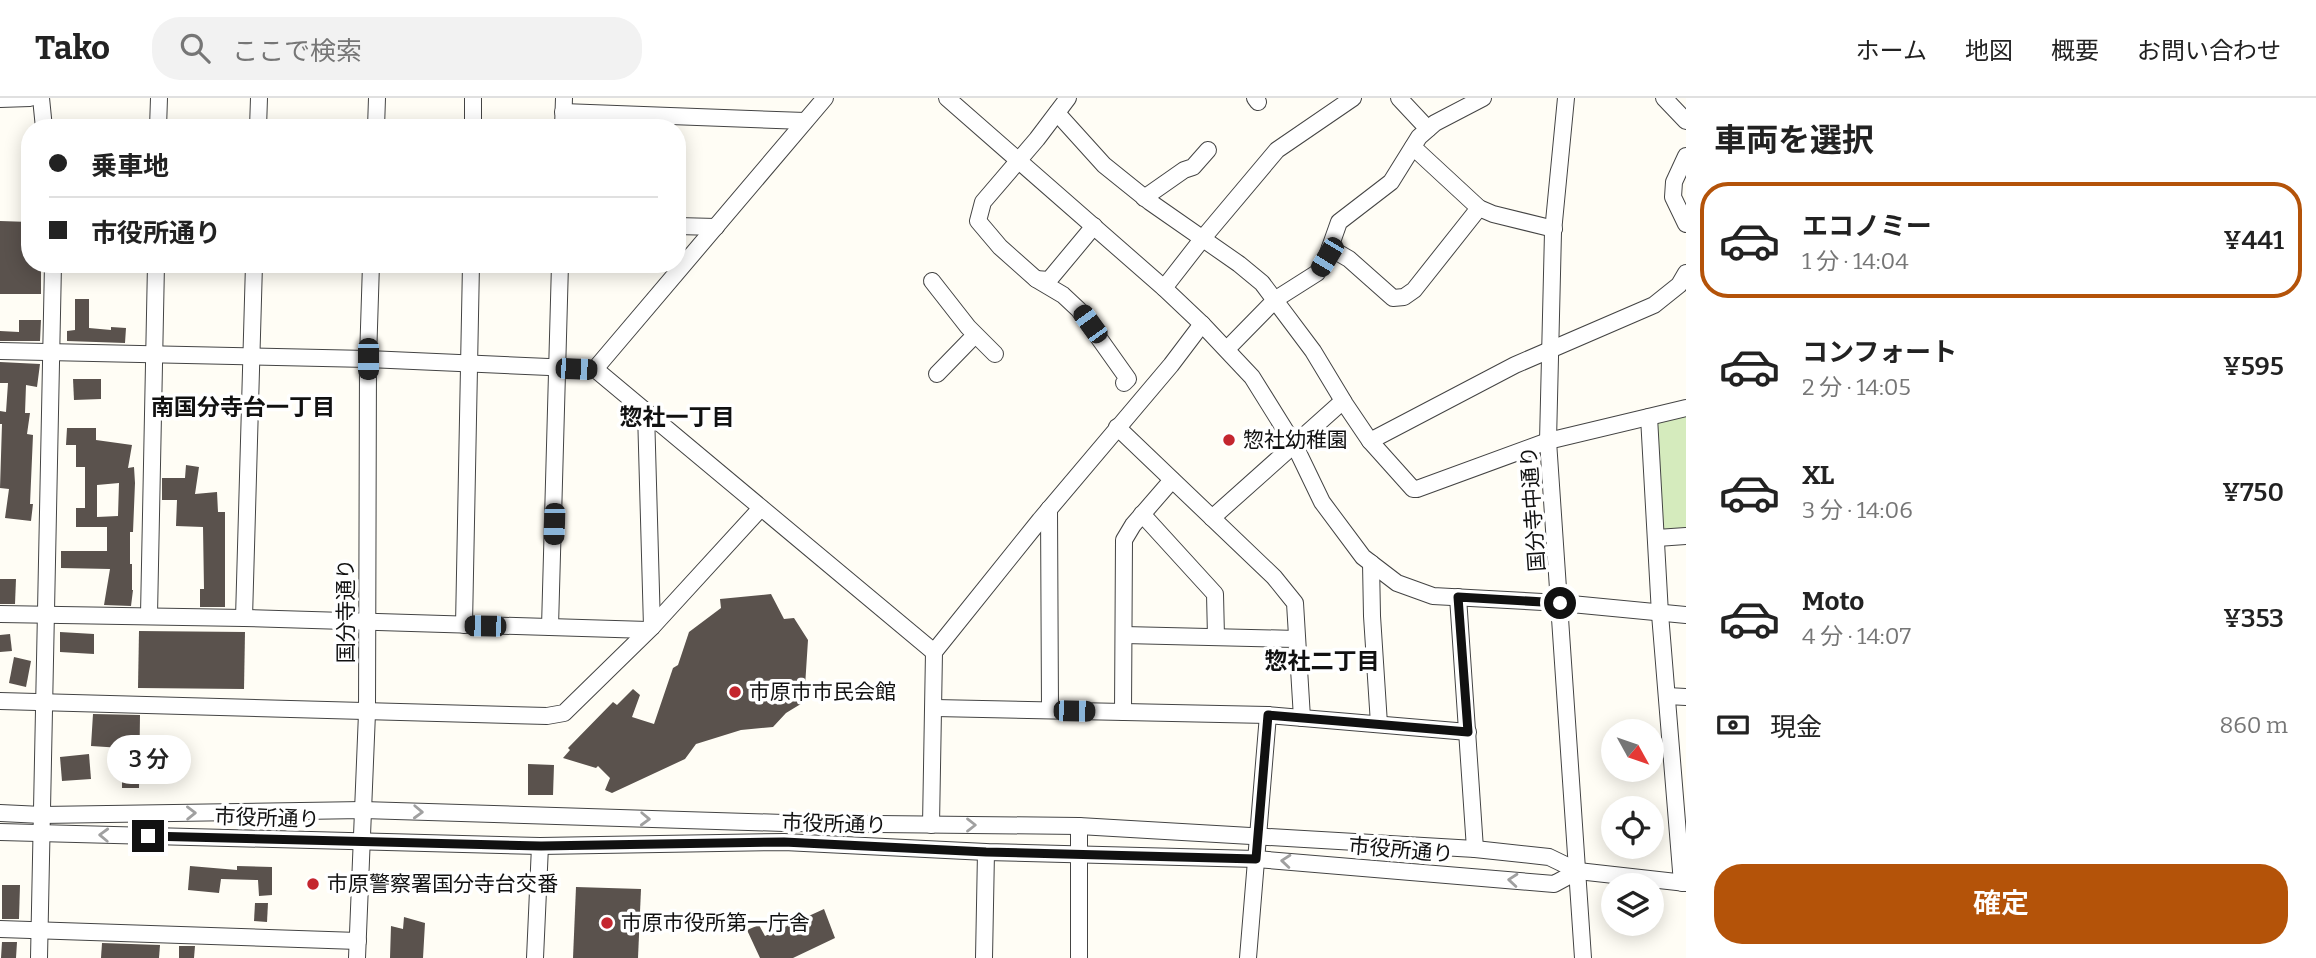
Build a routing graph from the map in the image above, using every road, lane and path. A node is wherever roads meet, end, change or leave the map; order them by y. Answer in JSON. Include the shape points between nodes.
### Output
{"nodes":[{"id":1,"x":30,"y":98,"type":"edge"},
{"id":2,"x":41,"y":98,"type":"edge"},
{"id":3,"x":159,"y":98,"type":"edge"},
{"id":4,"x":259,"y":98,"type":"edge"},
{"id":5,"x":377,"y":98,"type":"edge"},
{"id":6,"x":473,"y":98,"type":"edge"},
{"id":7,"x":825,"y":98,"type":"edge"},
{"id":8,"x":947,"y":98,"type":"edge"},
{"id":9,"x":1068,"y":98,"type":"edge"},
{"id":10,"x":1352,"y":98,"type":"edge"},
{"id":11,"x":1399,"y":98,"type":"edge"},
{"id":12,"x":1483,"y":98,"type":"edge"},
{"id":13,"x":1566,"y":98,"type":"edge"},
{"id":14,"x":1664,"y":98,"type":"edge"},
{"id":15,"x":0,"y":99,"type":"edge"},
{"id":16,"x":563,"y":113,"type":"edge"},
{"id":17,"x":1056,"y":113,"type":"junction"},
{"id":18,"x":43,"y":119,"type":"edge"},
{"id":19,"x":158,"y":119,"type":"edge"},
{"id":20,"x":258,"y":119,"type":"edge"},
{"id":21,"x":376,"y":119,"type":"edge"},
{"id":22,"x":473,"y":119,"type":"edge"},
{"id":23,"x":805,"y":121,"type":"junction"},
{"id":24,"x":1686,"y":121,"type":"edge"},
{"id":25,"x":1428,"y":129,"type":"junction"},
{"id":26,"x":1413,"y":147,"type":"junction"},
{"id":27,"x":1208,"y":150,"type":"dead end"},
{"id":28,"x":1686,"y":156,"type":"edge"},
{"id":29,"x":1019,"y":160,"type":"junction"},
{"id":30,"x":1144,"y":198,"type":"junction"},
{"id":31,"x":1479,"y":208,"type":"junction"},
{"id":32,"x":1686,"y":224,"type":"edge"},
{"id":33,"x":686,"y":226,"type":"edge"},
{"id":34,"x":1094,"y":226,"type":"junction"},
{"id":35,"x":716,"y":227,"type":"junction"},
{"id":36,"x":1554,"y":229,"type":"junction"},
{"id":37,"x":1203,"y":238,"type":"junction"},
{"id":38,"x":1330,"y":248,"type":"junction"},
{"id":39,"x":686,"y":262,"type":"edge"},
{"id":40,"x":53,"y":273,"type":"edge"},
{"id":41,"x":156,"y":273,"type":"edge"},
{"id":42,"x":254,"y":273,"type":"edge"},
{"id":43,"x":371,"y":273,"type":"edge"},
{"id":44,"x":471,"y":273,"type":"edge"},
{"id":45,"x":560,"y":273,"type":"edge"},
{"id":46,"x":677,"y":273,"type":"edge"},
{"id":47,"x":1686,"y":273,"type":"edge"},
{"id":48,"x":1036,"y":279,"type":"junction"},
{"id":49,"x":933,"y":281,"type":"dead end"},
{"id":50,"x":1164,"y":288,"type":"junction"},
{"id":51,"x":1276,"y":299,"type":"junction"},
{"id":52,"x":1202,"y":324,"type":"junction"},
{"id":53,"x":975,"y":335,"type":"junction"},
{"id":54,"x":1550,"y":348,"type":"junction"},
{"id":55,"x":1227,"y":349,"type":"junction"},
{"id":56,"x":0,"y":351,"type":"edge"},
{"id":57,"x":51,"y":352,"type":"junction"},
{"id":58,"x":154,"y":354,"type":"junction"},
{"id":59,"x":995,"y":354,"type":"dead end"},
{"id":60,"x":251,"y":356,"type":"junction"},
{"id":61,"x":368,"y":359,"type":"junction"},
{"id":62,"x":469,"y":364,"type":"junction"},
{"id":63,"x":558,"y":368,"type":"junction"},
{"id":64,"x":595,"y":369,"type":"junction"},
{"id":65,"x":937,"y":374,"type":"dead end"},
{"id":66,"x":1124,"y":383,"type":"dead end"},
{"id":67,"x":1343,"y":401,"type":"junction"},
{"id":68,"x":1686,"y":408,"type":"edge"},
{"id":69,"x":646,"y":412,"type":"junction"},
{"id":70,"x":1649,"y":417,"type":"junction"},
{"id":71,"x":1117,"y":427,"type":"junction"},
{"id":72,"x":1370,"y":441,"type":"junction"},
{"id":73,"x":1548,"y":441,"type":"junction"},
{"id":74,"x":1295,"y":446,"type":"junction"},
{"id":75,"x":1172,"y":480,"type":"junction"},
{"id":76,"x":761,"y":508,"type":"junction"},
{"id":77,"x":1049,"y":509,"type":"junction"},
{"id":78,"x":1142,"y":514,"type":"junction"},
{"id":79,"x":1212,"y":518,"type":"junction"},
{"id":80,"x":1686,"y":536,"type":"edge"},
{"id":81,"x":1657,"y":538,"type":"junction"},
{"id":82,"x":1371,"y":563,"type":"junction"},
{"id":83,"x":1458,"y":597,"type":"junction"},
{"id":84,"x":1560,"y":603,"type":"junction"},
{"id":85,"x":0,"y":614,"type":"edge"},
{"id":86,"x":1660,"y":614,"type":"junction"},
{"id":87,"x":149,"y":615,"type":"junction"},
{"id":88,"x":1686,"y":615,"type":"edge"},
{"id":89,"x":45,"y":616,"type":"junction"},
{"id":90,"x":244,"y":618,"type":"junction"},
{"id":91,"x":366,"y":623,"type":"junction"},
{"id":92,"x":464,"y":625,"type":"junction"},
{"id":93,"x":550,"y":628,"type":"junction"},
{"id":94,"x":650,"y":628,"type":"junction"},
{"id":95,"x":1124,"y":635,"type":"junction"},
{"id":96,"x":1216,"y":637,"type":"junction"},
{"id":97,"x":1297,"y":639,"type":"junction"},
{"id":98,"x":934,"y":652,"type":"junction"},
{"id":99,"x":1667,"y":696,"type":"junction"},
{"id":100,"x":1686,"y":697,"type":"edge"},
{"id":101,"x":0,"y":701,"type":"edge"},
{"id":102,"x":44,"y":702,"type":"junction"},
{"id":103,"x":935,"y":708,"type":"junction"},
{"id":104,"x":1050,"y":710,"type":"junction"},
{"id":105,"x":1123,"y":712,"type":"junction"},
{"id":106,"x":367,"y":713,"type":"junction"},
{"id":107,"x":1268,"y":715,"type":"junction"},
{"id":108,"x":1302,"y":718,"type":"junction"},
{"id":109,"x":1379,"y":724,"type":"junction"},
{"id":110,"x":1468,"y":732,"type":"junction"},
{"id":111,"x":1681,"y":783,"type":"edge"},
{"id":112,"x":363,"y":810,"type":"junction"},
{"id":113,"x":0,"y":813,"type":"edge"},
{"id":114,"x":42,"y":815,"type":"junction"},
{"id":115,"x":931,"y":825,"type":"junction"},
{"id":116,"x":1079,"y":826,"type":"junction"},
{"id":117,"x":0,"y":832,"type":"edge"},
{"id":118,"x":42,"y":833,"type":"junction"},
{"id":119,"x":1258,"y":835,"type":"junction"},
{"id":120,"x":362,"y":842,"type":"junction"},
{"id":121,"x":541,"y":846,"type":"junction"},
{"id":122,"x":1475,"y":849,"type":"junction"},
{"id":123,"x":986,"y":852,"type":"junction"},
{"id":124,"x":1079,"y":854,"type":"junction"},
{"id":125,"x":1256,"y":859,"type":"junction"},
{"id":126,"x":1578,"y":871,"type":"junction"},
{"id":127,"x":1684,"y":883,"type":"edge"},
{"id":128,"x":0,"y":929,"type":"edge"},
{"id":129,"x":39,"y":929,"type":"junction"},
{"id":130,"x":358,"y":941,"type":"junction"},
{"id":131,"x":39,"y":958,"type":"edge"},
{"id":132,"x":357,"y":958,"type":"edge"},
{"id":133,"x":535,"y":958,"type":"edge"},
{"id":134,"x":984,"y":958,"type":"edge"},
{"id":135,"x":1079,"y":958,"type":"edge"},
{"id":136,"x":1248,"y":958,"type":"edge"},
{"id":137,"x":1583,"y":958,"type":"edge"}],
"edges":[{"from":1,"to":15,"type":"street"},
{"from":2,"to":18,"type":"street"},
{"from":3,"to":19,"type":"street"},
{"from":4,"to":20,"type":"street"},
{"from":5,"to":21,"type":"street"},
{"from":6,"to":22,"type":"street"},
{"from":7,"to":23,"type":"street"},
{"from":8,"to":29,"type":"street"},
{"from":9,"to":17,"type":"street"},
{"from":10,"to":37,"type":"street","via":[[1277,150]]},
{"from":11,"to":25,"type":"street"},
{"from":12,"to":25,"type":"street"},
{"from":13,"to":36,"type":"street","name":"国分寺中通り"},
{"from":14,"to":24,"type":"street"},
{"from":16,"to":23,"type":"street"},
{"from":17,"to":29,"type":"street"},
{"from":17,"to":30,"type":"street","via":[[1104,165]]},
{"from":23,"to":35,"type":"street"},
{"from":25,"to":26,"type":"street"},
{"from":26,"to":31,"type":"street"},
{"from":26,"to":38,"type":"street","via":[[1391,182],[1339,222]]},
{"from":27,"to":30,"type":"street","via":[[1193,167]]},
{"from":28,"to":32,"type":"street","via":[[1674,182],[1673,197]]},
{"from":29,"to":34,"type":"street"},
{"from":29,"to":48,"type":"street","via":[[983,202],[978,221]]},
{"from":30,"to":37,"type":"street"},
{"from":31,"to":36,"type":"street"},
{"from":31,"to":38,"type":"street","via":[[1404,297],[1393,298]]},
{"from":33,"to":35,"type":"street"},
{"from":34,"to":48,"type":"street","via":[[1049,280]]},
{"from":34,"to":50,"type":"street"},
{"from":35,"to":39,"type":"street"},
{"from":36,"to":54,"type":"street","name":"国分寺中通り"},
{"from":37,"to":50,"type":"street"},
{"from":37,"to":51,"type":"street"},
{"from":38,"to":51,"type":"street","via":[[1317,273]]},
{"from":40,"to":57,"type":"street"},
{"from":41,"to":58,"type":"street"},
{"from":42,"to":60,"type":"street"},
{"from":43,"to":61,"type":"street","name":"国分寺通り"},
{"from":44,"to":62,"type":"street"},
{"from":45,"to":63,"type":"street"},
{"from":46,"to":64,"type":"street"},
{"from":47,"to":54,"type":"street","via":[[1654,306]]},
{"from":48,"to":66,"type":"street","via":[[1079,310],[1128,380]]},
{"from":49,"to":53,"type":"street"},
{"from":50,"to":52,"type":"street"},
{"from":51,"to":55,"type":"street"},
{"from":51,"to":67,"type":"street"},
{"from":52,"to":55,"type":"street"},
{"from":52,"to":71,"type":"street"},
{"from":53,"to":59,"type":"street"},
{"from":53,"to":65,"type":"street"},
{"from":54,"to":72,"type":"street"},
{"from":54,"to":73,"type":"street","name":"国分寺中通り"},
{"from":55,"to":74,"type":"street","via":[[1252,377]]},
{"from":56,"to":57,"type":"street"},
{"from":57,"to":58,"type":"street"},
{"from":57,"to":89,"type":"street"},
{"from":58,"to":60,"type":"street"},
{"from":58,"to":87,"type":"street"},
{"from":60,"to":61,"type":"street"},
{"from":60,"to":90,"type":"street"},
{"from":61,"to":62,"type":"street"},
{"from":61,"to":91,"type":"street","name":"国分寺通り"},
{"from":62,"to":63,"type":"street"},
{"from":62,"to":92,"type":"street"},
{"from":63,"to":64,"type":"street"},
{"from":63,"to":93,"type":"street"},
{"from":64,"to":69,"type":"street"},
{"from":67,"to":72,"type":"street"},
{"from":67,"to":74,"type":"street"},
{"from":68,"to":70,"type":"street"},
{"from":69,"to":76,"type":"street"},
{"from":69,"to":94,"type":"street"},
{"from":70,"to":73,"type":"street"},
{"from":70,"to":81,"type":"street"},
{"from":71,"to":75,"type":"street"},
{"from":71,"to":77,"type":"street"},
{"from":72,"to":73,"type":"street","via":[[1410,487],[1417,489]]},
{"from":73,"to":84,"type":"street","name":"国分寺中通り"},
{"from":74,"to":79,"type":"street"},
{"from":74,"to":82,"type":"street","via":[[1322,502]]},
{"from":75,"to":78,"type":"street"},
{"from":75,"to":79,"type":"street"},
{"from":76,"to":94,"type":"street"},
{"from":76,"to":98,"type":"street"},
{"from":77,"to":98,"type":"street"},
{"from":77,"to":104,"type":"street"},
{"from":78,"to":95,"type":"street","via":[[1124,540]]},
{"from":78,"to":96,"type":"street","via":[[1215,594]]},
{"from":79,"to":97,"type":"street","via":[[1295,603]]},
{"from":80,"to":81,"type":"street"},
{"from":81,"to":86,"type":"street"},
{"from":82,"to":83,"type":"street","via":[[1397,583],[1433,596]]},
{"from":82,"to":109,"type":"street"},
{"from":83,"to":84,"type":"street"},
{"from":83,"to":110,"type":"street"},
{"from":84,"to":86,"type":"street"},
{"from":84,"to":126,"type":"street","name":"国分寺中通り"},
{"from":85,"to":89,"type":"street"},
{"from":86,"to":88,"type":"street"},
{"from":86,"to":99,"type":"street"},
{"from":87,"to":89,"type":"street"},
{"from":87,"to":90,"type":"street"},
{"from":89,"to":102,"type":"street"},
{"from":90,"to":91,"type":"street"},
{"from":91,"to":92,"type":"street"},
{"from":91,"to":106,"type":"street","name":"国分寺通り"},
{"from":92,"to":93,"type":"street"},
{"from":93,"to":94,"type":"street"},
{"from":94,"to":106,"type":"street","via":[[564,713]]},
{"from":95,"to":96,"type":"street"},
{"from":95,"to":105,"type":"street"},
{"from":96,"to":97,"type":"street"},
{"from":97,"to":108,"type":"street"},
{"from":98,"to":103,"type":"street"},
{"from":99,"to":100,"type":"street"},
{"from":99,"to":111,"type":"street"},
{"from":101,"to":102,"type":"street"},
{"from":102,"to":106,"type":"street"},
{"from":102,"to":114,"type":"street"},
{"from":103,"to":104,"type":"street"},
{"from":103,"to":115,"type":"street"},
{"from":104,"to":105,"type":"street"},
{"from":105,"to":107,"type":"street"},
{"from":106,"to":112,"type":"street","name":"国分寺通り"},
{"from":107,"to":108,"type":"street"},
{"from":107,"to":119,"type":"street"},
{"from":108,"to":109,"type":"street"},
{"from":109,"to":110,"type":"street"},
{"from":110,"to":122,"type":"street"},
{"from":111,"to":127,"type":"street"},
{"from":114,"to":112,"type":"street","name":"市役所通り","one_way":true},
{"from":112,"to":115,"type":"street","name":"市役所通り","one_way":true},
{"from":112,"to":120,"type":"street","name":"国分寺通り"},
{"from":113,"to":114,"type":"street","name":"市役所通り"},
{"from":114,"to":118,"type":"street"},
{"from":115,"to":116,"type":"street","name":"市役所通り","one_way":true},
{"from":116,"to":119,"type":"street","name":"市役所通り"},
{"from":116,"to":124,"type":"street"},
{"from":117,"to":118,"type":"street","name":"市役所通り"},
{"from":120,"to":118,"type":"street","name":"市役所通り","one_way":true},
{"from":118,"to":129,"type":"street"},
{"from":119,"to":122,"type":"street","name":"市役所通り"},
{"from":119,"to":125,"type":"street"},
{"from":120,"to":121,"type":"street","name":"市役所通り"},
{"from":120,"to":130,"type":"street","name":"国分寺通り"},
{"from":121,"to":123,"type":"street","name":"市役所通り","via":[[784,842]]},
{"from":121,"to":133,"type":"street"},
{"from":122,"to":126,"type":"street","name":"市役所通り","via":[[1549,857]]},
{"from":123,"to":124,"type":"street","name":"市役所通り"},
{"from":123,"to":134,"type":"street"},
{"from":124,"to":125,"type":"street","name":"市役所通り"},
{"from":124,"to":135,"type":"street"},
{"from":126,"to":125,"type":"street","name":"市役所通り","one_way":true,"via":[[1554,884]]},
{"from":125,"to":136,"type":"street"},
{"from":126,"to":127,"type":"street","name":"市役所通り"},
{"from":126,"to":137,"type":"street","name":"国分寺中通り"},
{"from":128,"to":129,"type":"street"},
{"from":129,"to":130,"type":"street"},
{"from":129,"to":131,"type":"street"},
{"from":130,"to":132,"type":"street","name":"国分寺通り"}]}
